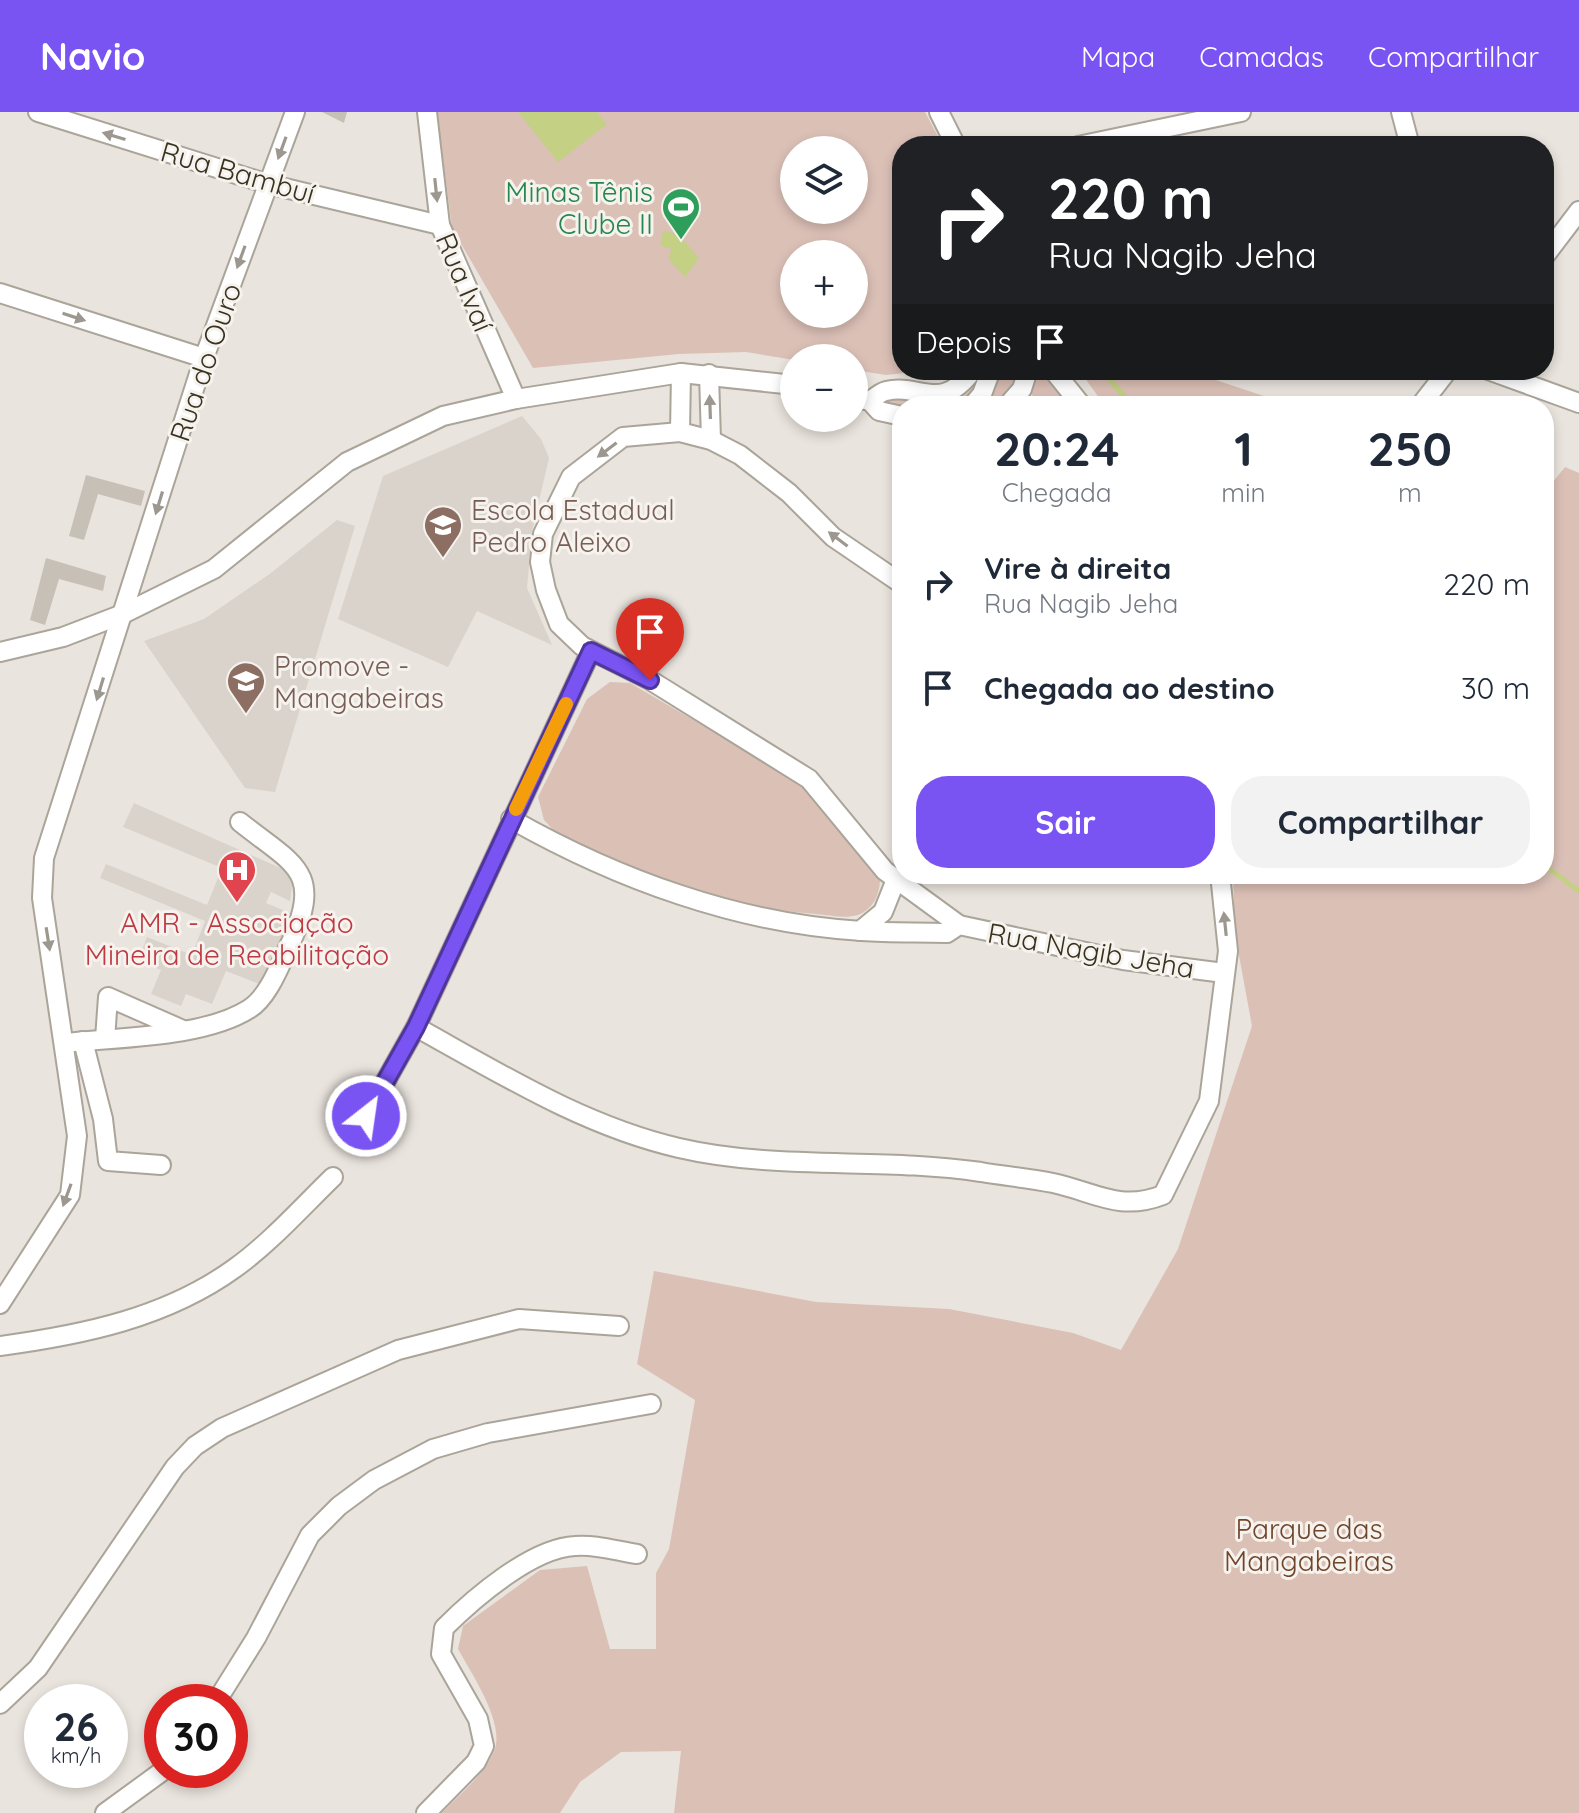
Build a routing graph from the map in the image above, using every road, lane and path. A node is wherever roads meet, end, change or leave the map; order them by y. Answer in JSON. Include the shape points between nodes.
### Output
{"nodes":[{"id":1,"x":38,"y":112,"type":"edge"},
{"id":2,"x":295,"y":112,"type":"edge"},
{"id":3,"x":427,"y":112,"type":"edge"},
{"id":4,"x":939,"y":112,"type":"edge"},
{"id":5,"x":1241,"y":112,"type":"edge"},
{"id":6,"x":1401,"y":112,"type":"edge"},
{"id":7,"x":951,"y":136,"type":"edge"},
{"id":8,"x":1126,"y":136,"type":"edge"},
{"id":9,"x":1407,"y":136,"type":"edge"},
{"id":10,"x":268,"y":184,"type":"junction"},
{"id":11,"x":1579,"y":211,"type":"edge"},
{"id":12,"x":440,"y":225,"type":"junction"},
{"id":13,"x":1554,"y":244,"type":"edge"},
{"id":14,"x":0,"y":293,"type":"edge"},
{"id":15,"x":204,"y":358,"type":"junction"},
{"id":16,"x":681,"y":373,"type":"junction"},
{"id":17,"x":709,"y":374,"type":"junction"},
{"id":18,"x":964,"y":380,"type":"edge"},
{"id":19,"x":1061,"y":380,"type":"edge"},
{"id":20,"x":1440,"y":380,"type":"edge"},
{"id":21,"x":1516,"y":380,"type":"edge"},
{"id":22,"x":780,"y":383,"type":"edge"},
{"id":23,"x":1074,"y":396,"type":"edge"},
{"id":24,"x":1428,"y":396,"type":"edge"},
{"id":25,"x":868,"y":398,"type":"edge"},
{"id":26,"x":516,"y":399,"type":"junction"},
{"id":27,"x":1579,"y":403,"type":"edge"},
{"id":28,"x":868,"y":404,"type":"edge"},
{"id":29,"x":892,"y":414,"type":"edge"},
{"id":30,"x":680,"y":432,"type":"junction"},
{"id":31,"x":711,"y":440,"type":"junction"},
{"id":32,"x":137,"y":572,"type":"junction"},
{"id":33,"x":892,"y":577,"type":"edge"},
{"id":34,"x":166,"y":594,"type":"junction"},
{"id":35,"x":123,"y":614,"type":"junction"},
{"id":36,"x":591,"y":651,"type":"junction"},
{"id":37,"x":0,"y":652,"type":"edge"},
{"id":38,"x":511,"y":819,"type":"junction"},
{"id":39,"x":240,"y":822,"type":"dead end"},
{"id":40,"x":892,"y":878,"type":"edge"},
{"id":41,"x":894,"y":884,"type":"edge"},
{"id":42,"x":898,"y":884,"type":"edge"},
{"id":43,"x":1221,"y":884,"type":"edge"},
{"id":44,"x":959,"y":925,"type":"junction"},
{"id":45,"x":860,"y":931,"type":"junction"},
{"id":46,"x":1224,"y":973,"type":"junction"},
{"id":47,"x":416,"y":1027,"type":"junction"},
{"id":48,"x":183,"y":1030,"type":"junction"},
{"id":49,"x":105,"y":1039,"type":"junction"},
{"id":50,"x":74,"y":1042,"type":"junction"},
{"id":51,"x":366,"y":1116,"type":"dead end"},
{"id":52,"x":161,"y":1165,"type":"dead end"},
{"id":53,"x":333,"y":1177,"type":"dead end"},
{"id":54,"x":0,"y":1304,"type":"edge"},
{"id":55,"x":619,"y":1326,"type":"dead end"},
{"id":56,"x":0,"y":1346,"type":"edge"},
{"id":57,"x":651,"y":1404,"type":"dead end"},
{"id":58,"x":637,"y":1554,"type":"dead end"},
{"id":59,"x":227,"y":1684,"type":"edge"},
{"id":60,"x":0,"y":1704,"type":"edge"},
{"id":61,"x":144,"y":1785,"type":"edge"},
{"id":62,"x":105,"y":1813,"type":"edge"},
{"id":63,"x":426,"y":1813,"type":"edge"}],
"edges":[{"from":10,"to":1,"type":"street","name":"Rua Bambuí","one_way":true},
{"from":2,"to":10,"type":"street","name":"Rua do Ouro","one_way":true},
{"from":3,"to":12,"type":"street","name":"Rua Ivaí","one_way":true},
{"from":4,"to":7,"type":"street"},
{"from":5,"to":8,"type":"street"},
{"from":6,"to":9,"type":"street"},
{"from":10,"to":12,"type":"street","name":"Rua Bambuí"},
{"from":10,"to":15,"type":"street","name":"Rua do Ouro","one_way":true},
{"from":11,"to":13,"type":"street"},
{"from":12,"to":26,"type":"street","name":"Rua Ivaí"},
{"from":14,"to":15,"type":"street","one_way":true},
{"from":15,"to":32,"type":"street","name":"Rua do Ouro","one_way":true},
{"from":16,"to":17,"type":"street"},
{"from":16,"to":26,"type":"street"},
{"from":16,"to":30,"type":"street"},
{"from":17,"to":22,"type":"street"},
{"from":31,"to":17,"type":"street","one_way":true},
{"from":18,"to":25,"type":"street","via":[[934,395],[885,391]]},
{"from":19,"to":23,"type":"street"},
{"from":20,"to":24,"type":"street"},
{"from":21,"to":27,"type":"street"},
{"from":26,"to":34,"type":"street","via":[[443,416],[347,462],[214,569]]},
{"from":28,"to":29,"type":"street"},
{"from":30,"to":31,"type":"street","name":"Rua Nagib Jeha"},
{"from":30,"to":36,"type":"street","name":"Rua Nagib Jeha","one_way":true,"via":[[623,437],[571,477],[543,534],[540,562],[559,624]]},
{"from":33,"to":31,"type":"street","name":"Rua Nagib Jeha","one_way":true,"via":[[833,537],[740,455]]},
{"from":32,"to":34,"type":"street"},
{"from":32,"to":35,"type":"street","name":"Rua do Ouro"},
{"from":34,"to":35,"type":"street"},
{"from":35,"to":37,"type":"street","via":[[63,637]]},
{"from":35,"to":50,"type":"street","name":"Rua do Ouro","one_way":true,"via":[[44,858],[42,898]]},
{"from":36,"to":38,"type":"street"},
{"from":36,"to":40,"type":"street","name":"Rua Nagib Jeha","via":[[650,680],[809,779]]},
{"from":38,"to":45,"type":"street","name":"Rua Nagib Jeha","via":[[563,848],[666,890],[758,916]]},
{"from":38,"to":47,"type":"street"},
{"from":39,"to":48,"type":"street","via":[[300,871],[304,913],[283,959],[251,1008]]},
{"from":41,"to":45,"type":"street","via":[[883,912]]},
{"from":42,"to":44,"type":"street","name":"Rua Nagib Jeha"},
{"from":46,"to":43,"type":"street","one_way":true,"via":[[1228,951]]},
{"from":44,"to":45,"type":"street","name":"Rua Nagib Jeha","via":[[947,933]]},
{"from":44,"to":46,"type":"street","name":"Rua Nagib Jeha","via":[[1123,960]]},
{"from":46,"to":47,"type":"street","via":[[1209,1101],[1163,1195],[1126,1204],[1053,1183],[968,1170],[809,1163],[681,1148],[564,1108]]},
{"from":47,"to":51,"type":"street"},
{"from":48,"to":49,"type":"street"},
{"from":48,"to":49,"type":"street","via":[[108,997]]},
{"from":49,"to":50,"type":"street"},
{"from":50,"to":52,"type":"street","via":[[103,1119],[108,1161]]},
{"from":50,"to":54,"type":"street","one_way":true,"via":[[77,1136],[70,1195]]},
{"from":53,"to":56,"type":"street","via":[[235,1268],[156,1313]]},
{"from":55,"to":60,"type":"street","via":[[519,1319],[428,1342],[398,1350],[222,1428],[175,1467],[38,1668]]},
{"from":57,"to":59,"type":"street","via":[[488,1433],[433,1449],[374,1480],[310,1535]]},
{"from":58,"to":63,"type":"street","via":[[576,1545],[546,1551],[470,1603],[444,1628],[441,1654],[478,1719],[484,1746],[476,1762]]},
{"from":61,"to":62,"type":"street"}]}
